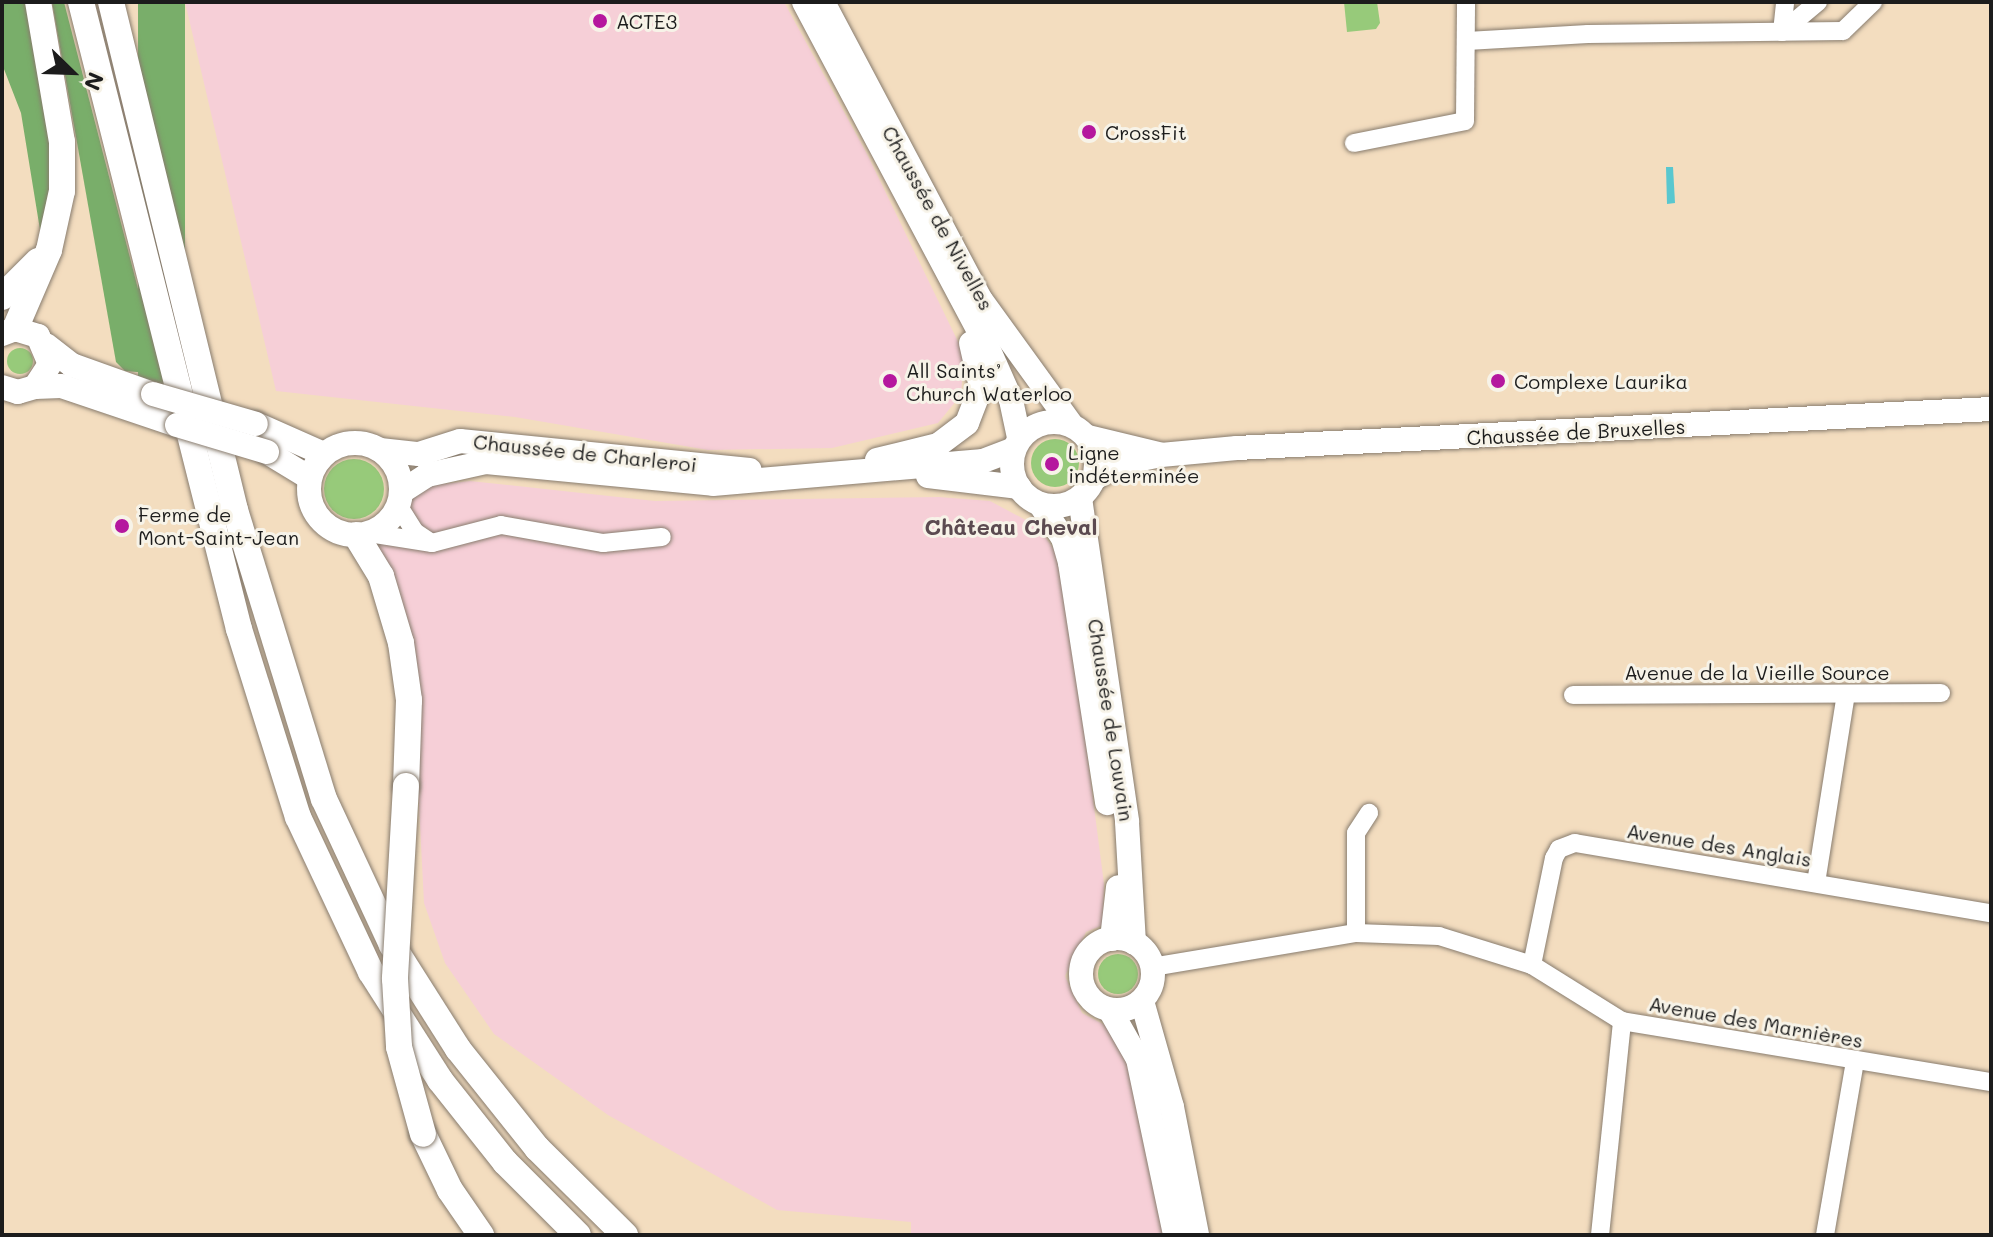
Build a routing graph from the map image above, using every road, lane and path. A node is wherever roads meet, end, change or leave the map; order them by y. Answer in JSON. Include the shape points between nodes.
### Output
{"nodes":[{"id":1,"x":38,"y":2,"type":"edge"},
{"id":2,"x":81,"y":2,"type":"edge"},
{"id":3,"x":111,"y":2,"type":"edge"},
{"id":4,"x":804,"y":2,"type":"edge"},
{"id":5,"x":823,"y":2,"type":"edge"},
{"id":6,"x":1466,"y":2,"type":"edge"},
{"id":7,"x":1785,"y":2,"type":"edge"},
{"id":8,"x":1818,"y":2,"type":"edge"},
{"id":9,"x":1873,"y":2,"type":"edge"},
{"id":10,"x":1782,"y":32,"type":"junction"},
{"id":11,"x":1467,"y":41,"type":"junction"},
{"id":12,"x":1354,"y":143,"type":"dead end"},
{"id":13,"x":49,"y":250,"type":"junction"},
{"id":14,"x":953,"y":284,"type":"junction"},
{"id":15,"x":2,"y":297,"type":"edge"},
{"id":16,"x":9,"y":331,"type":"edge"},
{"id":17,"x":46,"y":345,"type":"junction"},
{"id":18,"x":2,"y":387,"type":"edge"},
{"id":19,"x":35,"y":387,"type":"junction"},
{"id":20,"x":1991,"y":409,"type":"edge"},
{"id":21,"x":1079,"y":430,"type":"junction"},
{"id":22,"x":1017,"y":444,"type":"junction"},
{"id":23,"x":380,"y":450,"type":"junction"},
{"id":24,"x":324,"y":454,"type":"junction"},
{"id":25,"x":1161,"y":455,"type":"junction"},
{"id":26,"x":894,"y":471,"type":"junction"},
{"id":27,"x":820,"y":474,"type":"junction"},
{"id":28,"x":791,"y":475,"type":"junction"},
{"id":29,"x":310,"y":478,"type":"junction"},
{"id":30,"x":1095,"y":478,"type":"junction"},
{"id":31,"x":1019,"y":487,"type":"junction"},
{"id":32,"x":1080,"y":498,"type":"junction"},
{"id":33,"x":399,"y":499,"type":"junction"},
{"id":34,"x":1040,"y":504,"type":"junction"},
{"id":35,"x":362,"y":534,"type":"junction"},
{"id":36,"x":662,"y":537,"type":"dead end"},
{"id":37,"x":432,"y":543,"type":"junction"},
{"id":38,"x":1941,"y":693,"type":"dead end"},
{"id":39,"x":1846,"y":694,"type":"junction"},
{"id":40,"x":1573,"y":695,"type":"dead end"},
{"id":41,"x":1369,"y":813,"type":"dead end"},
{"id":42,"x":1816,"y":883,"type":"junction"},
{"id":43,"x":1991,"y":913,"type":"edge"},
{"id":44,"x":1356,"y":933,"type":"junction"},
{"id":45,"x":1123,"y":941,"type":"junction"},
{"id":46,"x":1532,"y":965,"type":"junction"},
{"id":47,"x":1152,"y":967,"type":"junction"},
{"id":48,"x":1142,"y":1001,"type":"junction"},
{"id":49,"x":1110,"y":1010,"type":"junction"},
{"id":50,"x":1622,"y":1021,"type":"junction"},
{"id":51,"x":1855,"y":1062,"type":"junction"},
{"id":52,"x":1991,"y":1082,"type":"edge"},
{"id":53,"x":1152,"y":1124,"type":"junction"},
{"id":54,"x":1190,"y":1198,"type":"junction"},
{"id":55,"x":481,"y":1235,"type":"edge"},
{"id":56,"x":578,"y":1235,"type":"edge"},
{"id":57,"x":625,"y":1235,"type":"edge"},
{"id":58,"x":1175,"y":1235,"type":"edge"},
{"id":59,"x":1197,"y":1235,"type":"edge"},
{"id":60,"x":1600,"y":1235,"type":"edge"},
{"id":61,"x":1825,"y":1235,"type":"edge"}],
"edges":[{"from":1,"to":13,"type":"highway","via":[[62,142],[62,191]]},
{"from":2,"to":56,"type":"highway","via":[[239,629],[298,817],[371,972],[440,1080],[505,1162]]},
{"from":3,"to":57,"type":"highway","via":[[235,510],[303,743],[330,812],[392,945],[458,1049],[537,1148]]},
{"from":4,"to":14,"type":"main road","name":"Chaussée de Nivelles"},
{"from":5,"to":21,"type":"main road","name":"Chaussée de Nivelles","via":[[981,300]]},
{"from":6,"to":11,"type":"street"},
{"from":7,"to":10,"type":"street"},
{"from":8,"to":10,"type":"street"},
{"from":9,"to":10,"type":"street","via":[[1843,31]]},
{"from":10,"to":11,"type":"street"},
{"from":11,"to":12,"type":"street","via":[[1465,121]]},
{"from":13,"to":15,"type":"highway"},
{"from":13,"to":16,"type":"highway"},
{"from":14,"to":22,"type":"main road","name":"Chaussée de Nivelles","via":[[1011,400]]},
{"from":14,"to":27,"type":"main road","via":[[980,367],[981,387],[967,423],[938,445]]},
{"from":16,"to":17,"type":"main road","via":[[28,330]]},
{"from":17,"to":19,"type":"main road","via":[[50,364]]},
{"from":17,"to":24,"type":"main road","bridge":true,"via":[[72,365],[256,424]]},
{"from":18,"to":19,"type":"main road","via":[[18,392]]},
{"from":19,"to":29,"type":"main road","bridge":true,"via":[[61,386],[267,452]]},
{"from":20,"to":25,"type":"main road","name":"Chaussée de Bruxelles"},
{"from":21,"to":22,"type":"main road","via":[[1039,424]]},
{"from":21,"to":25,"type":"main road"},
{"from":21,"to":30,"type":"main road","via":[[1095,450]]},
{"from":22,"to":26,"type":"main road","name":"Chaussée de Charleroi","via":[[983,461]]},
{"from":22,"to":31,"type":"main road","via":[[1013,475]]},
{"from":23,"to":24,"type":"main road","via":[[347,443]]},
{"from":23,"to":28,"type":"main road","name":"Chaussée de Charleroi","via":[[419,454],[460,441],[503,443]]},
{"from":23,"to":33,"type":"main road","via":[[396,468]]},
{"from":24,"to":29,"type":"main road"},
{"from":25,"to":30,"type":"main road","via":[[1117,464]]},
{"from":26,"to":27,"type":"main road","name":"Chaussée de Charleroi"},
{"from":26,"to":31,"type":"main road","name":"Chaussée de Charleroi"},
{"from":27,"to":28,"type":"main road","name":"Chaussée de Charleroi"},
{"from":28,"to":33,"type":"main road","name":"Chaussée de Charleroi","via":[[676,482],[486,462],[427,475]]},
{"from":29,"to":35,"type":"main road","via":[[311,506],[318,518],[329,528]]},
{"from":30,"to":32,"type":"main road"},
{"from":31,"to":34,"type":"main road"},
{"from":32,"to":34,"type":"main road","via":[[1067,505]]},
{"from":32,"to":45,"type":"main road","name":"Chaussée de Louvain","via":[[1127,822]]},
{"from":33,"to":35,"type":"main road"},
{"from":33,"to":37,"type":"street","via":[[415,532]]},
{"from":34,"to":45,"type":"main road","name":"Chaussée de Louvain","via":[[1055,523],[1070,563]]},
{"from":35,"to":37,"type":"street"},
{"from":35,"to":55,"type":"highway","bridge":true,"via":[[401,643],[409,700],[395,979],[399,1047],[423,1134],[450,1190]]},
{"from":36,"to":37,"type":"street","via":[[603,543],[501,525]]},
{"from":38,"to":39,"type":"street","name":"Avenue de la Vieille Source"},
{"from":39,"to":40,"type":"street","name":"Avenue de la Vieille Source"},
{"from":39,"to":42,"type":"street"},
{"from":41,"to":44,"type":"street","via":[[1356,833]]},
{"from":42,"to":43,"type":"street","name":"Avenue des Anglais"},
{"from":42,"to":46,"type":"street","name":"Avenue des Anglais","via":[[1567,845],[1554,858]]},
{"from":44,"to":46,"type":"street","name":"Avenue des Marnières","via":[[1406,932],[1465,940]]},
{"from":44,"to":47,"type":"street","name":"Avenue des Marnières"},
{"from":45,"to":47,"type":"main road"},
{"from":45,"to":49,"type":"main road","via":[[1088,953],[1081,973],[1086,993]]},
{"from":46,"to":50,"type":"street","name":"Avenue des Marnières"},
{"from":47,"to":48,"type":"main road","via":[[1153,979]]},
{"from":48,"to":49,"type":"main road"},
{"from":48,"to":54,"type":"main road"},
{"from":49,"to":53,"type":"main road","via":[[1138,1059]]},
{"from":50,"to":51,"type":"street","name":"Avenue des Marnières"},
{"from":50,"to":60,"type":"street"},
{"from":51,"to":52,"type":"street","name":"Avenue des Marnières"},
{"from":51,"to":61,"type":"street"},
{"from":53,"to":54,"type":"main road","via":[[1166,1147],[1175,1194],[1181,1202]]},
{"from":53,"to":58,"type":"main road"},
{"from":54,"to":59,"type":"main road"}]}
